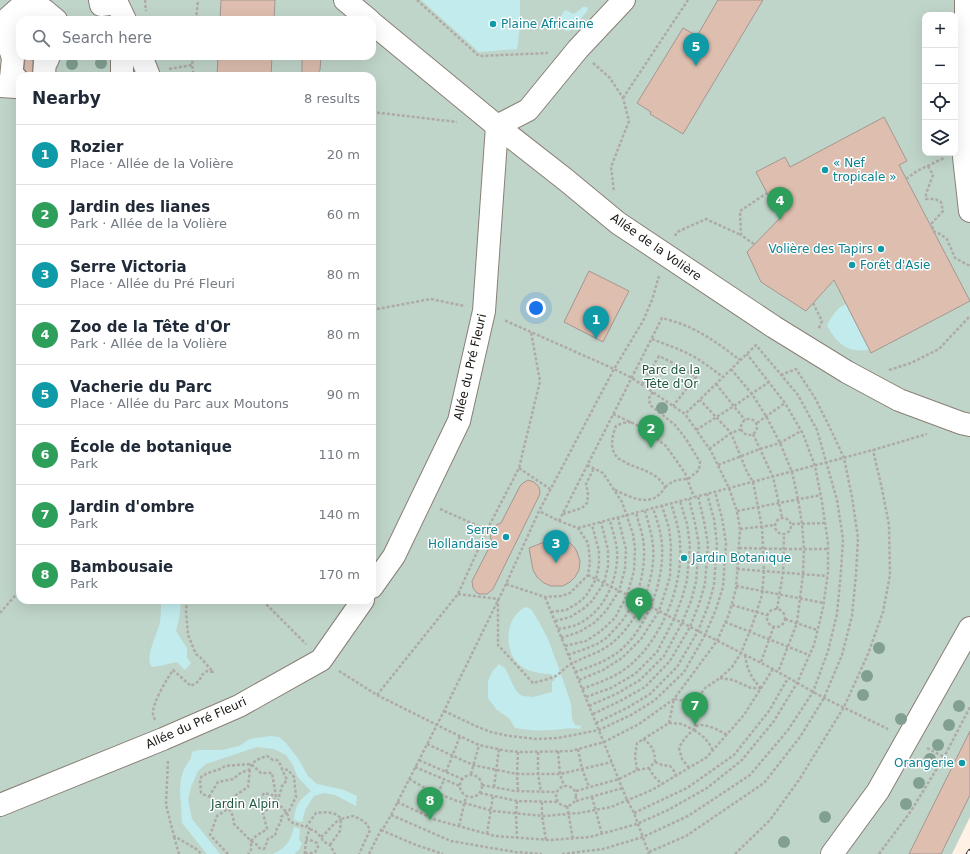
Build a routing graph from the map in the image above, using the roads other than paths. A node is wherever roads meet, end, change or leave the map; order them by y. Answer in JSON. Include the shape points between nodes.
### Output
{"nodes":[{"id":1,"x":100,"y":0,"type":"edge"},
{"id":2,"x":345,"y":0,"type":"edge"},
{"id":3,"x":624,"y":0,"type":"edge"},
{"id":4,"x":966,"y":0,"type":"edge"},
{"id":5,"x":51,"y":16,"type":"edge"},
{"id":6,"x":123,"y":16,"type":"edge"},
{"id":7,"x":364,"y":16,"type":"edge"},
{"id":8,"x":376,"y":26,"type":"edge"},
{"id":9,"x":47,"y":60,"type":"edge"},
{"id":10,"x":54,"y":60,"type":"edge"},
{"id":11,"x":122,"y":60,"type":"edge"},
{"id":12,"x":145,"y":60,"type":"edge"},
{"id":13,"x":44,"y":72,"type":"edge"},
{"id":14,"x":52,"y":72,"type":"edge"},
{"id":15,"x":122,"y":72,"type":"edge"},
{"id":16,"x":156,"y":72,"type":"edge"},
{"id":17,"x":16,"y":78,"type":"edge"},
{"id":18,"x":0,"y":86,"type":"edge"},
{"id":19,"x":16,"y":87,"type":"edge"},
{"id":20,"x":497,"y":126,"type":"junction"},
{"id":21,"x":970,"y":211,"type":"edge"},
{"id":22,"x":966,"y":424,"type":"edge"},
{"id":23,"x":376,"y":581,"type":"edge"},
{"id":24,"x":360,"y":604,"type":"edge"},
{"id":25,"x":970,"y":628,"type":"edge"},
{"id":26,"x":0,"y":805,"type":"edge"},
{"id":27,"x":832,"y":854,"type":"edge"}],
"edges":[{"from":1,"to":6,"type":"street","via":[[101,5],[117,3]]},
{"from":2,"to":7,"type":"street"},
{"from":3,"to":20,"type":"street","via":[[574,54],[528,110]]},
{"from":4,"to":21,"type":"street","via":[[963,148]]},
{"from":5,"to":17,"type":"street","via":[[44,10],[18,9],[6,20],[6,37],[13,58],[12,78]]},
{"from":8,"to":20,"type":"street","name":"Allée de la Volière"},
{"from":9,"to":13,"type":"street"},
{"from":10,"to":14,"type":"street"},
{"from":11,"to":15,"type":"street"},
{"from":12,"to":16,"type":"street"},
{"from":18,"to":19,"type":"street"},
{"from":20,"to":22,"type":"street","name":"Allée de la Volière","via":[[618,222],[774,327],[847,372],[900,400]]},
{"from":20,"to":23,"type":"street","name":"Allée du Pré Fleuri","via":[[484,311],[459,421],[394,556]]},
{"from":24,"to":26,"type":"street","name":"Allée du Pré Fleuri","via":[[321,660],[239,706]]},
{"from":25,"to":27,"type":"street","via":[[878,791]]}]}
